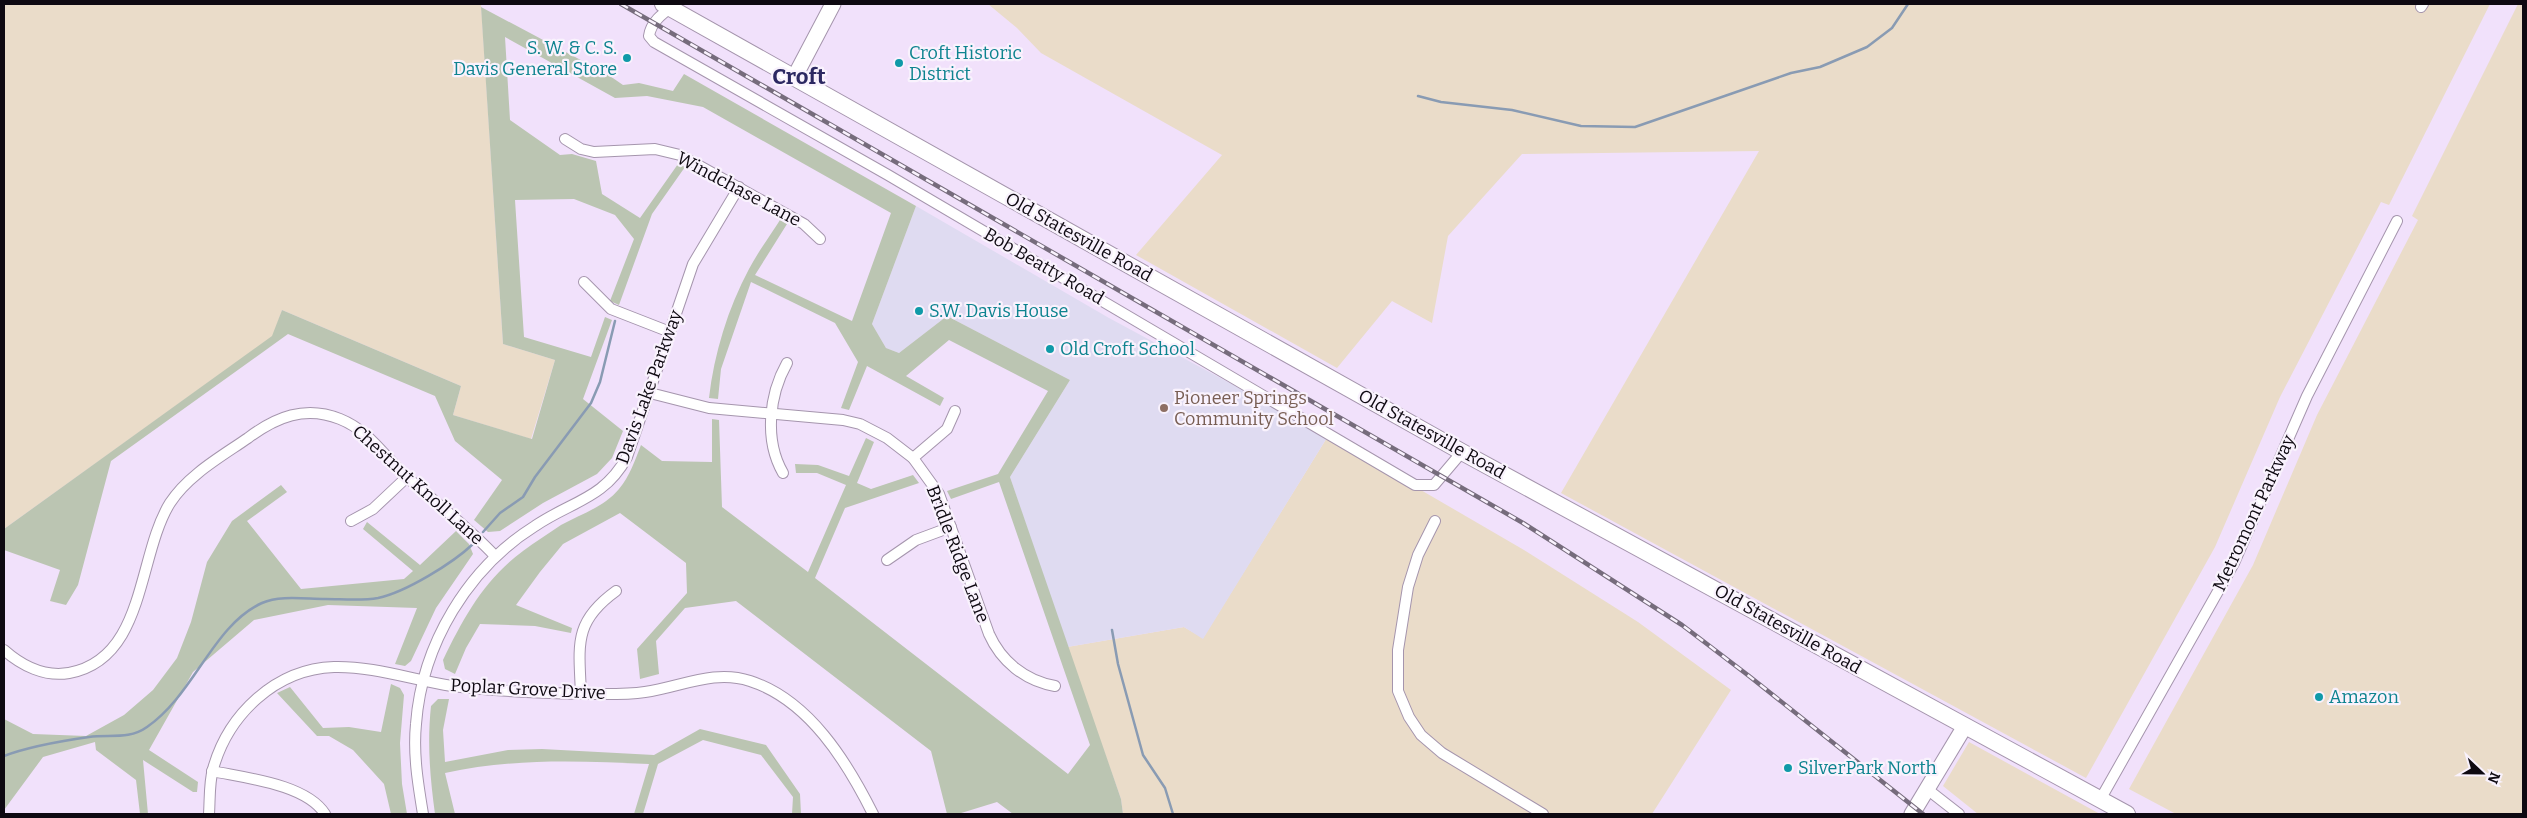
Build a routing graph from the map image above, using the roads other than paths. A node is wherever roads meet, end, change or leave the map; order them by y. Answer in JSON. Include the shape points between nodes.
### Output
{"nodes":[{"id":1,"x":833,"y":4,"type":"edge"},
{"id":2,"x":670,"y":5,"type":"edge"},
{"id":3,"x":794,"y":78,"type":"junction"},
{"id":4,"x":565,"y":139,"type":"dead end"},
{"id":5,"x":739,"y":187,"type":"junction"},
{"id":6,"x":2398,"y":221,"type":"dead end"},
{"id":7,"x":820,"y":239,"type":"dead end"},
{"id":8,"x":584,"y":282,"type":"dead end"},
{"id":9,"x":670,"y":332,"type":"junction"},
{"id":10,"x":787,"y":363,"type":"dead end"},
{"id":11,"x":650,"y":393,"type":"junction"},
{"id":12,"x":955,"y":411,"type":"dead end"},
{"id":13,"x":772,"y":413,"type":"junction"},
{"id":14,"x":1462,"y":452,"type":"junction"},
{"id":15,"x":913,"y":458,"type":"junction"},
{"id":16,"x":783,"y":473,"type":"dead end"},
{"id":17,"x":406,"y":477,"type":"junction"},
{"id":18,"x":351,"y":521,"type":"dead end"},
{"id":19,"x":1435,"y":521,"type":"dead end"},
{"id":20,"x":951,"y":527,"type":"junction"},
{"id":21,"x":495,"y":556,"type":"junction"},
{"id":22,"x":887,"y":560,"type":"dead end"},
{"id":23,"x":616,"y":591,"type":"dead end"},
{"id":24,"x":4,"y":650,"type":"edge"},
{"id":25,"x":424,"y":680,"type":"junction"},
{"id":26,"x":1054,"y":686,"type":"dead end"},
{"id":27,"x":581,"y":694,"type":"junction"},
{"id":28,"x":1965,"y":726,"type":"junction"},
{"id":29,"x":212,"y":771,"type":"junction"},
{"id":30,"x":1927,"y":789,"type":"junction"},
{"id":31,"x":2100,"y":800,"type":"junction"},
{"id":32,"x":209,"y":814,"type":"edge"},
{"id":33,"x":325,"y":814,"type":"edge"},
{"id":34,"x":423,"y":814,"type":"edge"},
{"id":35,"x":873,"y":814,"type":"edge"},
{"id":36,"x":1543,"y":814,"type":"edge"},
{"id":37,"x":1912,"y":814,"type":"edge"},
{"id":38,"x":1959,"y":814,"type":"edge"},
{"id":39,"x":2127,"y":814,"type":"edge"}],
"edges":[{"from":1,"to":3,"type":"main road"},
{"from":2,"to":3,"type":"main road","name":"Old Statesville Road"},
{"from":2,"to":14,"type":"street","name":"Bob Beatty Road","via":[[657,18],[650,32],[654,42],[888,175],[1415,484],[1434,485]]},
{"from":3,"to":14,"type":"main road","name":"Old Statesville Road"},
{"from":4,"to":5,"type":"street","name":"Windchase Lane","via":[[581,149],[594,152],[655,149],[680,154]]},
{"from":5,"to":7,"type":"street","name":"Windchase Lane","via":[[804,224]]},
{"from":5,"to":9,"type":"street","name":"Davis Lake Parkway","via":[[693,264]]},
{"from":6,"to":31,"type":"street","name":"Metromont Parkway","via":[[2307,396],[2234,563]]},
{"from":8,"to":9,"type":"street","via":[[611,309]]},
{"from":9,"to":11,"type":"street","name":"Davis Lake Parkway"},
{"from":10,"to":13,"type":"street","via":[[775,392]]},
{"from":11,"to":13,"type":"street","name":"Bridle Ridge Lane","via":[[709,408]]},
{"from":11,"to":21,"type":"street","name":"Davis Lake Parkway","via":[[627,457],[612,481],[594,494],[546,518]]},
{"from":12,"to":15,"type":"street","via":[[947,429]]},
{"from":13,"to":15,"type":"street","name":"Bridle Ridge Lane","via":[[860,424],[887,438]]},
{"from":13,"to":16,"type":"street","via":[[774,452]]},
{"from":14,"to":28,"type":"main road","name":"Old Statesville Road"},
{"from":15,"to":20,"type":"street","name":"Bridle Ridge Lane","via":[[939,494]]},
{"from":17,"to":18,"type":"street","via":[[373,509]]},
{"from":17,"to":21,"type":"street","name":"Chestnut Knoll Lane","via":[[469,528]]},
{"from":17,"to":24,"type":"street","name":"Chestnut Knoll Lane","via":[[369,436],[352,424],[310,412],[278,419],[180,490],[155,534],[131,620],[116,645],[107,653],[77,672],[52,674],[34,670]]},
{"from":19,"to":36,"type":"street","via":[[1418,555],[1408,587],[1398,650],[1398,691],[1421,735],[1442,753]]},
{"from":20,"to":22,"type":"street","via":[[916,540]]},
{"from":20,"to":26,"type":"street","name":"Bridle Ridge Lane","via":[[997,651],[1027,676]]},
{"from":21,"to":25,"type":"street","name":"Davis Lake Parkway","via":[[446,622]]},
{"from":23,"to":27,"type":"street","via":[[593,610],[583,630],[579,659]]},
{"from":25,"to":27,"type":"street","name":"Poplar Grove Drive","via":[[477,689]]},
{"from":25,"to":29,"type":"street","name":"Poplar Grove Drive","via":[[334,667],[288,678],[263,693],[238,717],[228,731]]},
{"from":25,"to":34,"type":"street","name":"Davis Lake Parkway","via":[[415,748]]},
{"from":27,"to":35,"type":"street","name":"Poplar Grove Drive","via":[[648,692],[721,676],[750,681],[779,696],[819,730],[854,778]]},
{"from":28,"to":30,"type":"main road"},
{"from":28,"to":31,"type":"main road","name":"Old Statesville Road"},
{"from":29,"to":32,"type":"street","name":"Poplar Grove Drive"},
{"from":29,"to":33,"type":"street","via":[[296,791],[316,803]]},
{"from":30,"to":37,"type":"main road"},
{"from":30,"to":38,"type":"street"},
{"from":31,"to":39,"type":"main road","name":"Old Statesville Road"}]}
